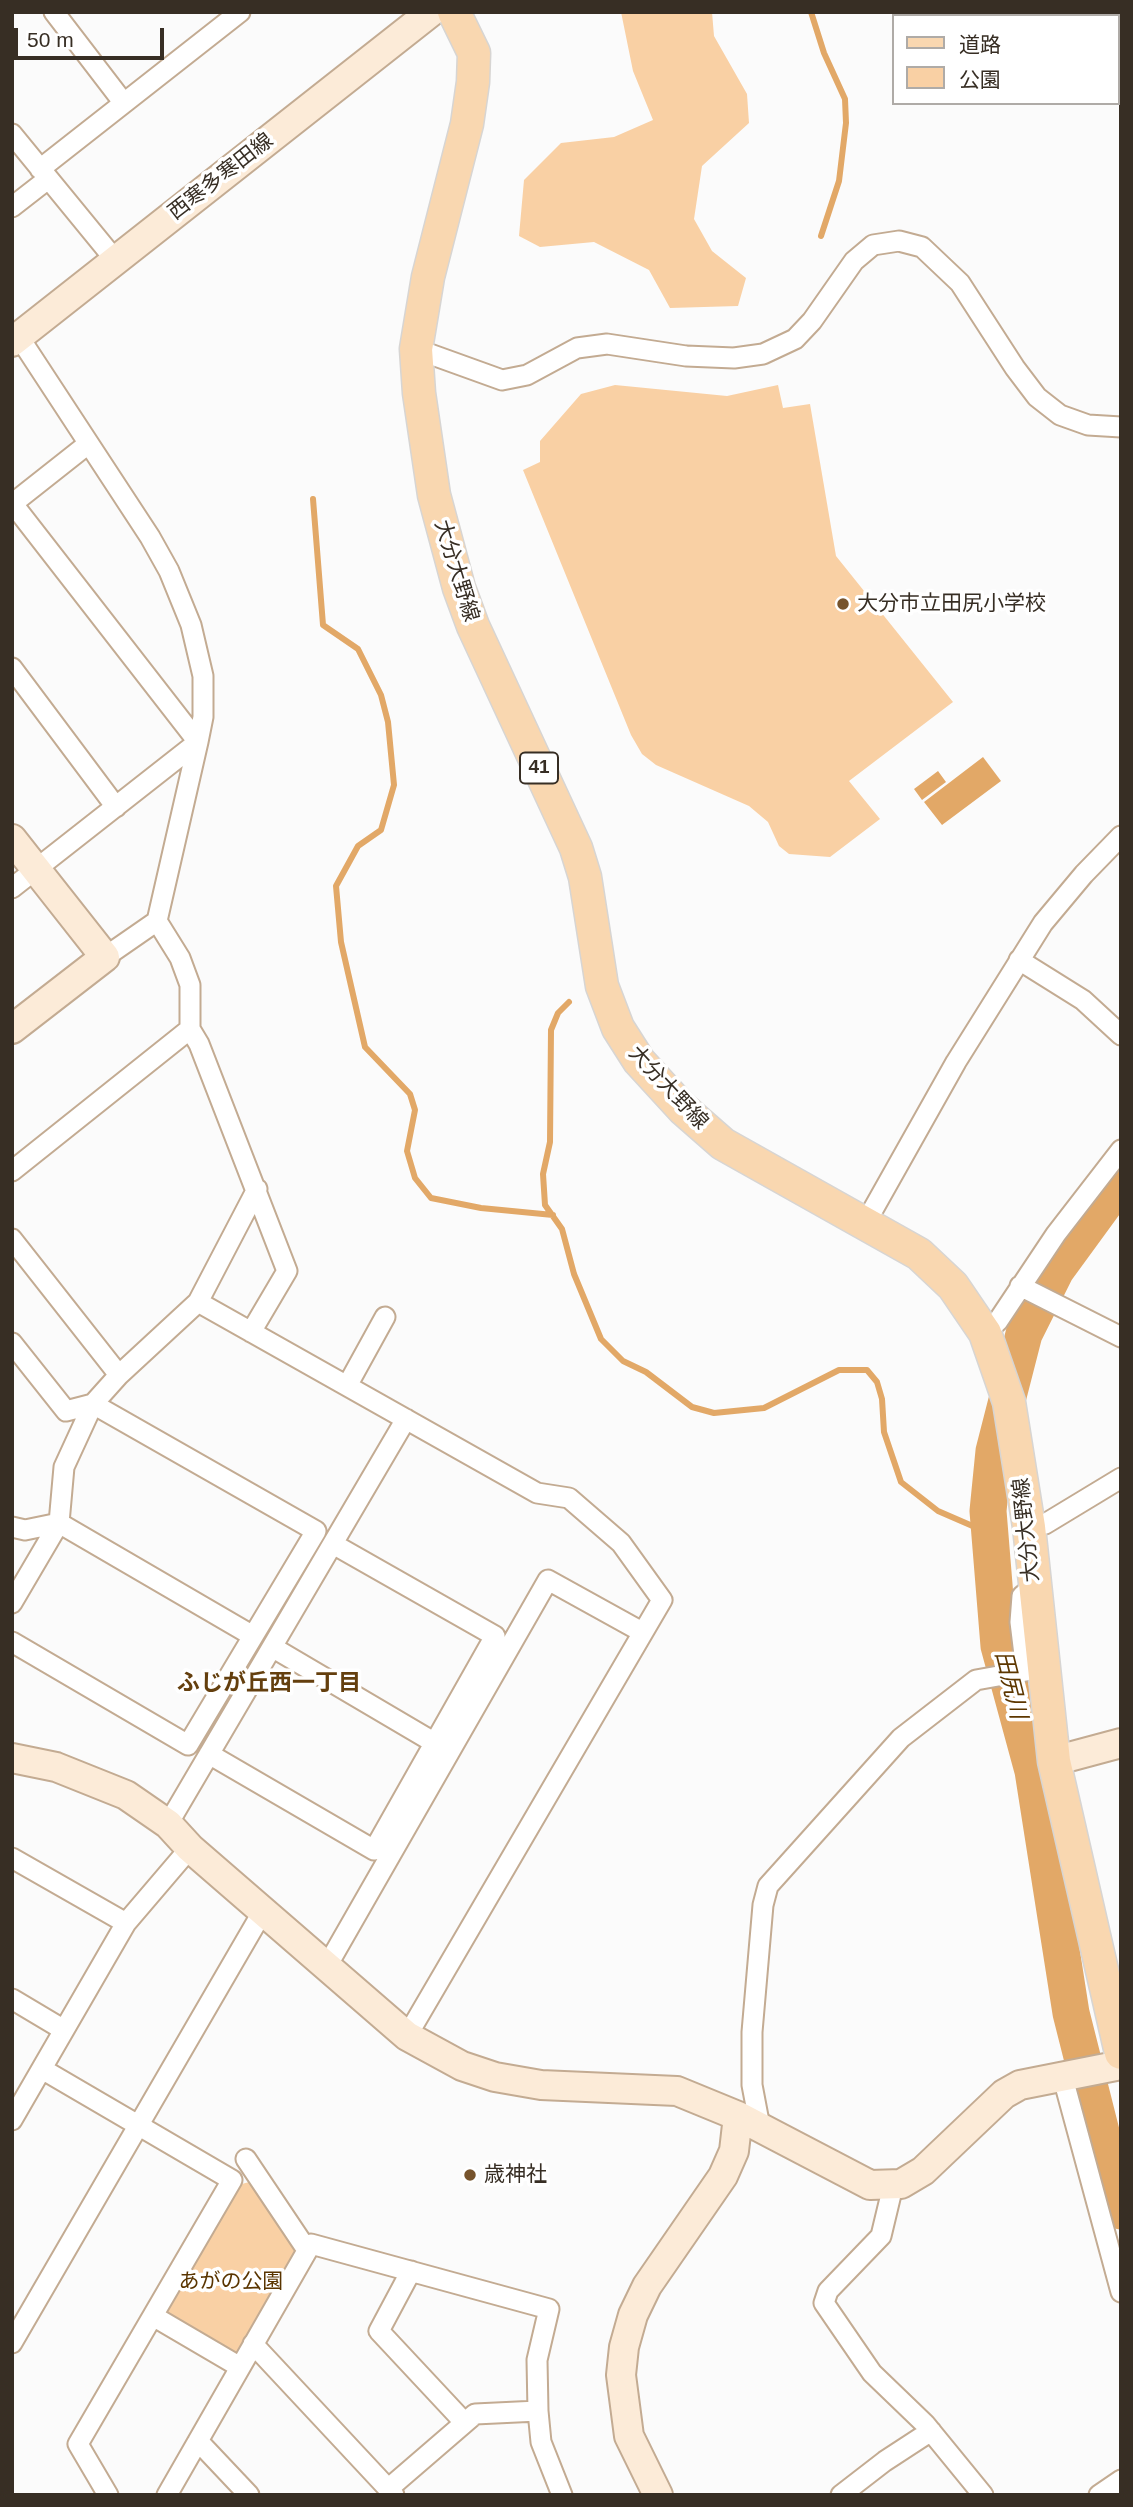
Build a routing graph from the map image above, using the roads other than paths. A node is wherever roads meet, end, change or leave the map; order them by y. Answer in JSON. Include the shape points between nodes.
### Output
{"nodes":[{"id":1,"x":240,"y":12,"type":"edge"},
{"id":2,"x":430,"y":12,"type":"edge"},
{"id":3,"x":454,"y":12,"type":"edge"},
{"id":4,"x":63,"y":15,"type":"edge"},
{"id":5,"x":123,"y":102,"type":"junction"},
{"id":6,"x":12,"y":134,"type":"edge"},
{"id":7,"x":44,"y":174,"type":"junction"},
{"id":8,"x":12,"y":207,"type":"edge"},
{"id":9,"x":116,"y":261,"type":"junction"},
{"id":10,"x":16,"y":340,"type":"edge"},
{"id":11,"x":416,"y":349,"type":"junction"},
{"id":12,"x":1121,"y":427,"type":"edge"},
{"id":13,"x":88,"y":444,"type":"junction"},
{"id":14,"x":13,"y":504,"type":"edge"},
{"id":15,"x":12,"y":668,"type":"edge"},
{"id":16,"x":198,"y":742,"type":"junction"},
{"id":17,"x":116,"y":807,"type":"junction"},
{"id":18,"x":1121,"y":836,"type":"edge"},
{"id":19,"x":12,"y":839,"type":"edge"},
{"id":20,"x":36,"y":870,"type":"junction"},
{"id":21,"x":12,"y":888,"type":"edge"},
{"id":22,"x":157,"y":921,"type":"junction"},
{"id":23,"x":105,"y":957,"type":"junction"},
{"id":24,"x":1019,"y":960,"type":"junction"},
{"id":25,"x":12,"y":1029,"type":"edge"},
{"id":26,"x":190,"y":1029,"type":"junction"},
{"id":27,"x":1121,"y":1035,"type":"edge"},
{"id":28,"x":1121,"y":1150,"type":"edge"},
{"id":29,"x":12,"y":1171,"type":"edge"},
{"id":30,"x":257,"y":1189,"type":"junction"},
{"id":31,"x":866,"y":1222,"type":"junction"},
{"id":32,"x":12,"y":1239,"type":"edge"},
{"id":33,"x":1020,"y":1286,"type":"junction"},
{"id":34,"x":198,"y":1302,"type":"junction"},
{"id":35,"x":386,"y":1317,"type":"dead end"},
{"id":36,"x":251,"y":1332,"type":"junction"},
{"id":37,"x":1121,"y":1337,"type":"edge"},
{"id":38,"x":12,"y":1343,"type":"edge"},
{"id":39,"x":990,"y":1347,"type":"junction"},
{"id":40,"x":119,"y":1375,"type":"junction"},
{"id":41,"x":347,"y":1386,"type":"junction"},
{"id":42,"x":93,"y":1404,"type":"junction"},
{"id":43,"x":406,"y":1419,"type":"junction"},
{"id":44,"x":1121,"y":1478,"type":"edge"},
{"id":45,"x":59,"y":1523,"type":"junction"},
{"id":46,"x":12,"y":1527,"type":"edge"},
{"id":47,"x":1029,"y":1527,"type":"junction"},
{"id":48,"x":332,"y":1544,"type":"junction"},
{"id":49,"x":1033,"y":1587,"type":"junction"},
{"id":50,"x":12,"y":1603,"type":"edge"},
{"id":51,"x":642,"y":1632,"type":"junction"},
{"id":52,"x":253,"y":1636,"type":"junction"},
{"id":53,"x":12,"y":1642,"type":"edge"},
{"id":54,"x":272,"y":1647,"type":"junction"},
{"id":55,"x":435,"y":1743,"type":"junction"},
{"id":56,"x":1121,"y":1743,"type":"edge"},
{"id":57,"x":209,"y":1754,"type":"junction"},
{"id":58,"x":12,"y":1758,"type":"edge"},
{"id":59,"x":1054,"y":1761,"type":"junction"},
{"id":60,"x":168,"y":1824,"type":"junction"},
{"id":61,"x":190,"y":1848,"type":"junction"},
{"id":62,"x":12,"y":1858,"type":"edge"},
{"id":63,"x":263,"y":1911,"type":"junction"},
{"id":64,"x":126,"y":1923,"type":"junction"},
{"id":65,"x":327,"y":1966,"type":"junction"},
{"id":66,"x":12,"y":1999,"type":"edge"},
{"id":67,"x":64,"y":2029,"type":"junction"},
{"id":68,"x":407,"y":2036,"type":"junction"},
{"id":69,"x":1114,"y":2062,"type":"edge"},
{"id":70,"x":42,"y":2069,"type":"junction"},
{"id":71,"x":1066,"y":2078,"type":"junction"},
{"id":72,"x":12,"y":2120,"type":"edge"},
{"id":73,"x":749,"y":2121,"type":"junction"},
{"id":74,"x":138,"y":2126,"type":"junction"},
{"id":75,"x":246,"y":2159,"type":"dead end"},
{"id":76,"x":893,"y":2186,"type":"junction"},
{"id":77,"x":307,"y":2250,"type":"junction"},
{"id":78,"x":411,"y":2271,"type":"junction"},
{"id":79,"x":1121,"y":2292,"type":"edge"},
{"id":80,"x":152,"y":2316,"type":"junction"},
{"id":81,"x":12,"y":2343,"type":"edge"},
{"id":82,"x":253,"y":2344,"type":"junction"},
{"id":83,"x":240,"y":2367,"type":"junction"},
{"id":84,"x":538,"y":2412,"type":"junction"},
{"id":85,"x":464,"y":2422,"type":"junction"},
{"id":86,"x":931,"y":2431,"type":"junction"},
{"id":87,"x":198,"y":2441,"type":"junction"},
{"id":88,"x":1121,"y":2480,"type":"edge"},
{"id":89,"x":391,"y":2492,"type":"edge"},
{"id":90,"x":108,"y":2495,"type":"edge"},
{"id":91,"x":167,"y":2495,"type":"edge"},
{"id":92,"x":249,"y":2495,"type":"edge"},
{"id":93,"x":562,"y":2495,"type":"edge"},
{"id":94,"x":658,"y":2495,"type":"edge"},
{"id":95,"x":841,"y":2495,"type":"edge"},
{"id":96,"x":983,"y":2495,"type":"edge"},
{"id":97,"x":1099,"y":2495,"type":"edge"}],
"edges":[{"from":1,"to":5,"type":"street"},
{"from":2,"to":9,"type":"street","name":"西寒多寒田線"},
{"from":3,"to":11,"type":"main road","name":"大分大野線","number":"41","via":[[474,53],[472,82],[467,124],[428,277]]},
{"from":4,"to":5,"type":"street"},
{"from":5,"to":7,"type":"street"},
{"from":6,"to":7,"type":"street"},
{"from":7,"to":8,"type":"street"},
{"from":7,"to":9,"type":"street"},
{"from":9,"to":10,"type":"street","name":"西寒多寒田線"},
{"from":10,"to":13,"type":"street"},
{"from":11,"to":12,"type":"street","via":[[502,380],[527,375],[577,348],[607,344],[686,356],[763,354],[795,339],[854,261],[873,245],[899,240],[922,247],[960,283],[1037,397],[1059,415],[1088,425]]},
{"from":11,"to":31,"type":"main road","name":"大分大野線","number":"41","via":[[426,444],[447,550],[472,626],[576,848],[602,986],[618,1028],[639,1062],[708,1133]]},
{"from":13,"to":14,"type":"street"},
{"from":13,"to":16,"type":"street","via":[[150,537],[191,625],[203,676]]},
{"from":14,"to":16,"type":"street"},
{"from":15,"to":17,"type":"street"},
{"from":16,"to":17,"type":"street"},
{"from":16,"to":22,"type":"street"},
{"from":17,"to":20,"type":"street"},
{"from":18,"to":24,"type":"street","via":[[1067,894]]},
{"from":19,"to":20,"type":"street"},
{"from":20,"to":21,"type":"street"},
{"from":20,"to":23,"type":"street"},
{"from":22,"to":23,"type":"street"},
{"from":22,"to":26,"type":"street","via":[[190,985]]},
{"from":23,"to":25,"type":"street"},
{"from":24,"to":27,"type":"street","via":[[1083,1000]]},
{"from":24,"to":31,"type":"street"},
{"from":26,"to":29,"type":"street"},
{"from":26,"to":30,"type":"street"},
{"from":28,"to":33,"type":"street"},
{"from":30,"to":34,"type":"street"},
{"from":30,"to":36,"type":"street","via":[[287,1271]]},
{"from":31,"to":39,"type":"main road","name":"大分大野線","number":"41","via":[[919,1254],[953,1286]]},
{"from":32,"to":40,"type":"street"},
{"from":33,"to":37,"type":"street"},
{"from":33,"to":39,"type":"street","via":[[998,1321]]},
{"from":34,"to":36,"type":"street"},
{"from":34,"to":40,"type":"street"},
{"from":35,"to":41,"type":"street"},
{"from":36,"to":41,"type":"street"},
{"from":38,"to":42,"type":"street","via":[[66,1411]]},
{"from":39,"to":47,"type":"main road","name":"大分大野線","number":"41","via":[[1009,1402]]},
{"from":40,"to":42,"type":"street"},
{"from":41,"to":43,"type":"street"},
{"from":42,"to":45,"type":"street","via":[[64,1466]]},
{"from":42,"to":52,"type":"street","via":[[316,1531]]},
{"from":43,"to":48,"type":"street"},
{"from":43,"to":51,"type":"street","via":[[537,1493],[569,1498],[621,1543],[662,1600]]},
{"from":44,"to":47,"type":"street","via":[[1045,1524]]},
{"from":45,"to":46,"type":"street","via":[[25,1530]]},
{"from":45,"to":50,"type":"street"},
{"from":45,"to":52,"type":"street"},
{"from":47,"to":49,"type":"main road","name":"大分大野線","number":"41"},
{"from":48,"to":54,"type":"street"},
{"from":48,"to":55,"type":"street","via":[[495,1636]]},
{"from":49,"to":59,"type":"main road","name":"大分大野線","number":"41"},
{"from":49,"to":73,"type":"street","via":[[1022,1596],[1026,1671],[981,1678],[901,1738],[768,1886],[762,1905]]},
{"from":51,"to":65,"type":"street","via":[[548,1580]]},
{"from":51,"to":68,"type":"street"},
{"from":52,"to":53,"type":"street","via":[[188,1745]]},
{"from":54,"to":55,"type":"street"},
{"from":54,"to":57,"type":"street"},
{"from":55,"to":57,"type":"street","via":[[374,1850]]},
{"from":56,"to":59,"type":"street"},
{"from":57,"to":60,"type":"street"},
{"from":58,"to":60,"type":"street","via":[[88,1778],[126,1795]]},
{"from":59,"to":69,"type":"main road","name":"大分大野線","number":"41"},
{"from":60,"to":61,"type":"street"},
{"from":61,"to":63,"type":"street"},
{"from":61,"to":64,"type":"street"},
{"from":62,"to":64,"type":"street"},
{"from":63,"to":65,"type":"street"},
{"from":63,"to":74,"type":"street"},
{"from":64,"to":67,"type":"street"},
{"from":65,"to":68,"type":"street"},
{"from":66,"to":67,"type":"street"},
{"from":67,"to":70,"type":"street"},
{"from":68,"to":73,"type":"street","via":[[462,2066],[495,2077],[541,2085],[677,2091]]},
{"from":69,"to":71,"type":"street"},
{"from":70,"to":72,"type":"street"},
{"from":70,"to":74,"type":"street"},
{"from":71,"to":76,"type":"street","via":[[1033,2081],[1012,2089],[934,2162]]},
{"from":71,"to":79,"type":"street"},
{"from":73,"to":76,"type":"street","via":[[862,2182]]},
{"from":73,"to":94,"type":"street","via":[[723,2176],[647,2286],[625,2347],[621,2375],[629,2436]]},
{"from":74,"to":80,"type":"street","via":[[232,2180]]},
{"from":74,"to":81,"type":"street"},
{"from":75,"to":77,"type":"street"},
{"from":76,"to":86,"type":"street","via":[[881,2236],[828,2291],[824,2303],[872,2373]]},
{"from":77,"to":78,"type":"street","via":[[311,2244]]},
{"from":77,"to":82,"type":"street"},
{"from":78,"to":84,"type":"street","via":[[549,2309],[537,2360]]},
{"from":78,"to":85,"type":"street","via":[[379,2331]]},
{"from":80,"to":83,"type":"street"},
{"from":80,"to":90,"type":"street","via":[[78,2444]]},
{"from":82,"to":83,"type":"street"},
{"from":82,"to":89,"type":"street"},
{"from":83,"to":87,"type":"street"},
{"from":84,"to":85,"type":"street","via":[[475,2414]]},
{"from":84,"to":93,"type":"street","via":[[541,2442]]},
{"from":85,"to":89,"type":"street"},
{"from":86,"to":95,"type":"street"},
{"from":86,"to":96,"type":"street"},
{"from":87,"to":91,"type":"street"},
{"from":87,"to":92,"type":"street"},
{"from":88,"to":97,"type":"street"}]}
